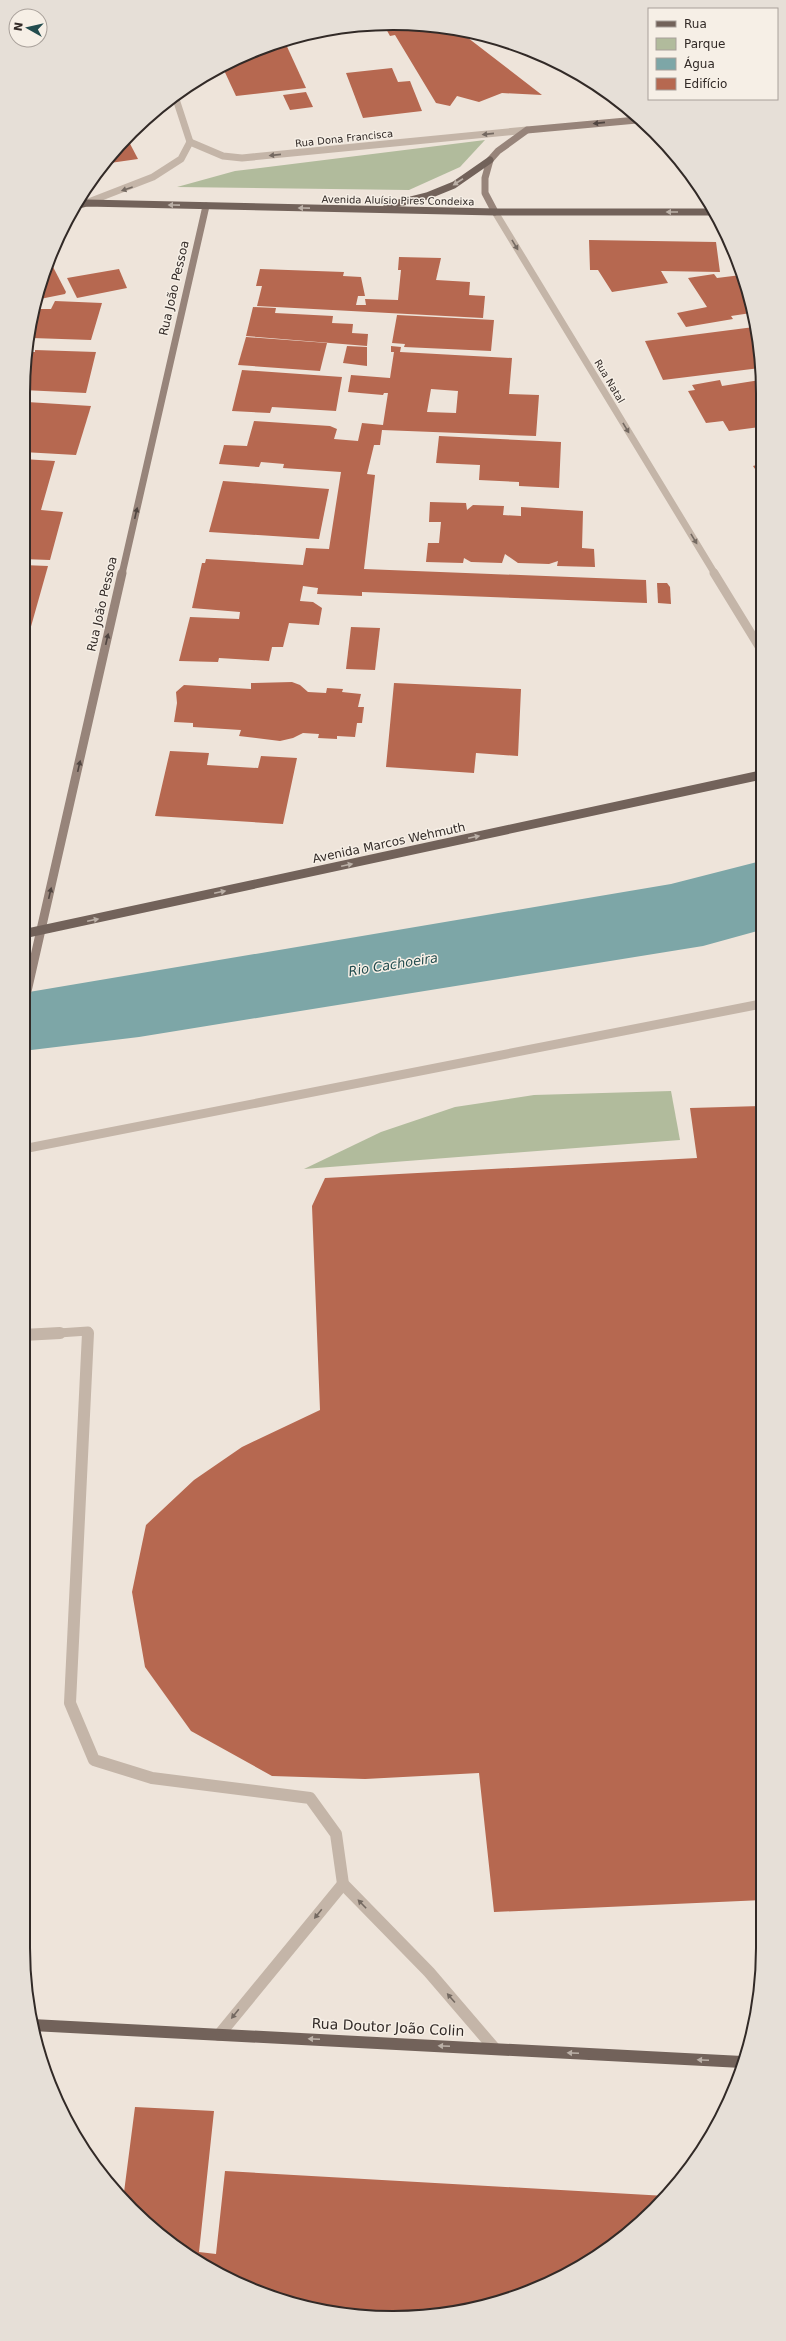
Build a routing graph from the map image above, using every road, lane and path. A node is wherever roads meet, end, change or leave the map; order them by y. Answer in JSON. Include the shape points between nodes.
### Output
{"nodes":[{"id":1,"x":177,"y":101,"type":"edge"},
{"id":2,"x":633,"y":120,"type":"edge"},
{"id":3,"x":527,"y":130,"type":"junction"},
{"id":4,"x":190,"y":142,"type":"junction"},
{"id":5,"x":490,"y":160,"type":"junction"},
{"id":6,"x":86,"y":203,"type":"joint"},
{"id":7,"x":206,"y":206,"type":"junction"},
{"id":8,"x":371,"y":209,"type":"junction"},
{"id":9,"x":495,"y":212,"type":"junction"},
{"id":10,"x":707,"y":212,"type":"edge"},
{"id":11,"x":756,"y":641,"type":"edge"},
{"id":12,"x":756,"y":776,"type":"edge"},
{"id":13,"x":41,"y":931,"type":"junction"},
{"id":14,"x":30,"y":933,"type":"edge"},
{"id":15,"x":30,"y":978,"type":"edge"},
{"id":16,"x":756,"y":1005,"type":"edge"},
{"id":17,"x":30,"y":1147,"type":"edge"},
{"id":18,"x":30,"y":1335,"type":"edge"},
{"id":19,"x":343,"y":1884,"type":"junction"},
{"id":20,"x":38,"y":2025,"type":"edge"},
{"id":21,"x":219,"y":2035,"type":"junction"},
{"id":22,"x":495,"y":2049,"type":"junction"},
{"id":23,"x":738,"y":2062,"type":"edge"}],
"edges":[{"from":1,"to":4,"type":"street"},
{"from":2,"to":3,"type":"street","name":"Rua Dona Francisca","one_way":true},
{"from":3,"to":4,"type":"street","name":"Rua Dona Francisca","one_way":true,"via":[[242,158],[216,154]]},
{"from":3,"to":5,"type":"street"},
{"from":4,"to":6,"type":"street","one_way":true,"via":[[181,159],[153,177],[136,186]]},
{"from":5,"to":8,"type":"main road","one_way":true,"via":[[454,185],[427,196]]},
{"from":5,"to":9,"type":"street","name":"Rua Natal","via":[[485,178],[485,193]]},
{"from":7,"to":6,"type":"main road","name":"Avenida Aluísio Pires Condeixa","one_way":true},
{"from":8,"to":7,"type":"main road","name":"Avenida Aluísio Pires Condeixa","one_way":true},
{"from":13,"to":7,"type":"street","name":"Rua João Pessoa","one_way":true},
{"from":8,"to":9,"type":"main road","name":"Avenida Aluísio Pires Condeixa"},
{"from":10,"to":9,"type":"main road","name":"Avenida Aluísio Pires Condeixa","one_way":true},
{"from":9,"to":11,"type":"street","name":"Rua Natal","one_way":true},
{"from":13,"to":12,"type":"main road","name":"Avenida Marcos Wehmuth","one_way":true},
{"from":13,"to":14,"type":"main road","name":"Avenida Marcos Wehmuth"},
{"from":13,"to":15,"type":"street","name":"Rua João Pessoa"},
{"from":16,"to":17,"type":"street"},
{"from":18,"to":19,"type":"street","via":[[88,1331],[70,1703],[94,1760],[152,1778],[310,1798],[336,1834]]},
{"from":19,"to":21,"type":"street","one_way":true},
{"from":22,"to":19,"type":"street","one_way":true,"via":[[429,1972]]},
{"from":20,"to":21,"type":"main road","name":"Rua Doutor João Colin"},
{"from":22,"to":21,"type":"main road","name":"Rua Doutor João Colin","one_way":true},
{"from":23,"to":22,"type":"main road","name":"Rua Doutor João Colin","one_way":true}]}
